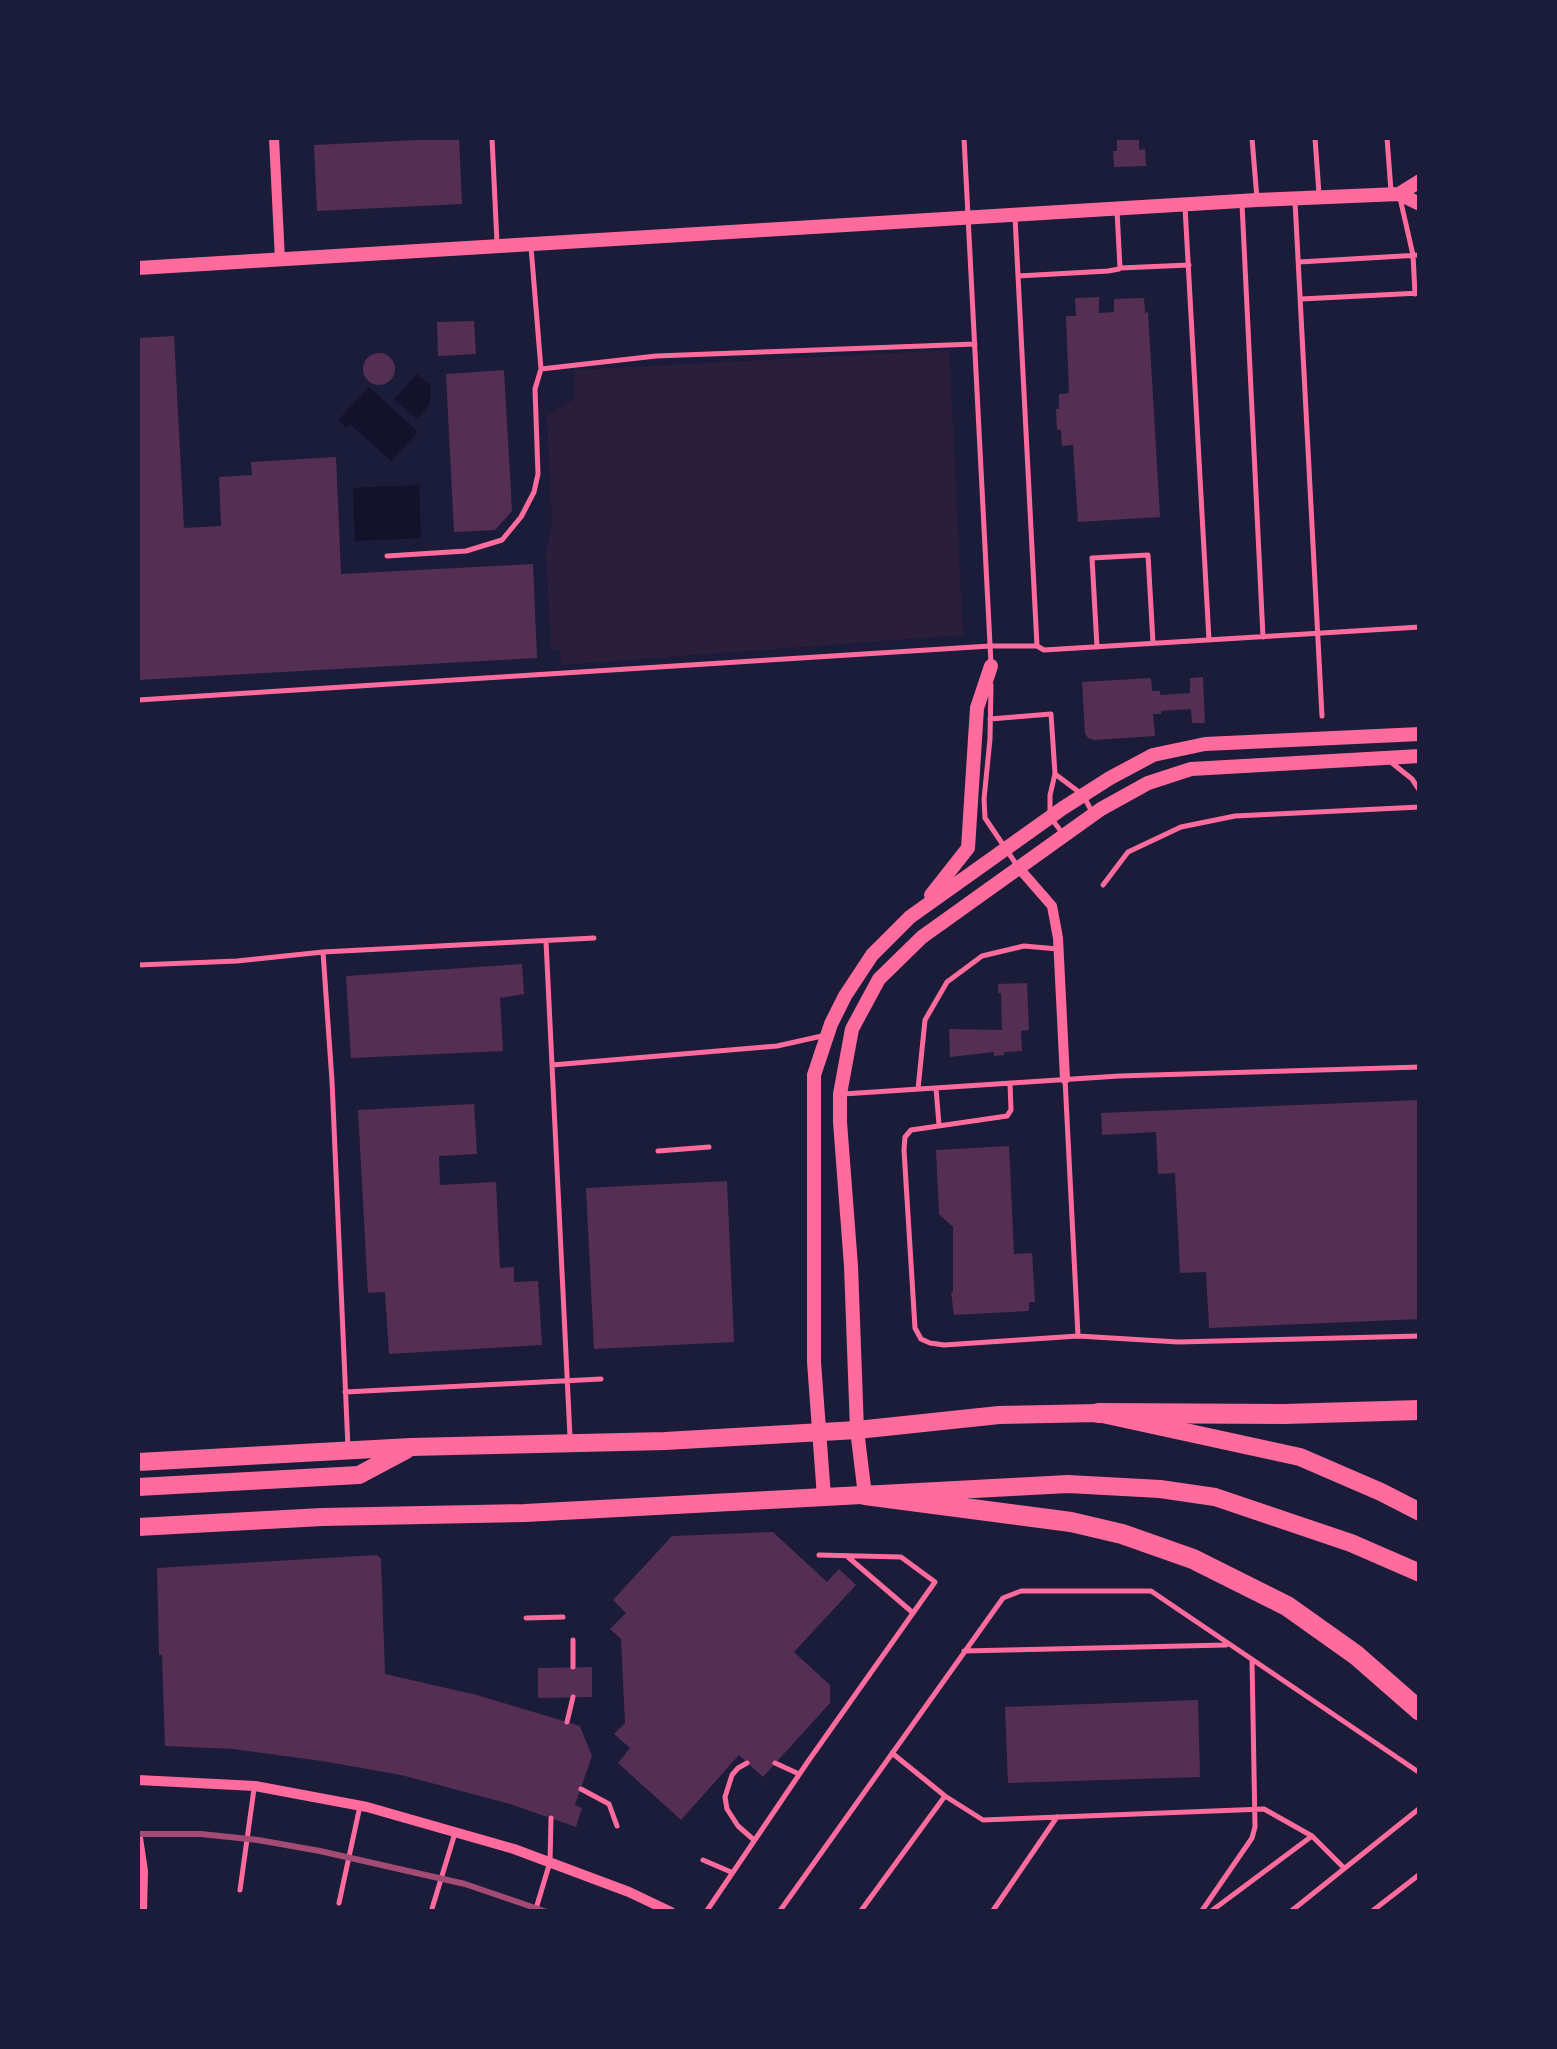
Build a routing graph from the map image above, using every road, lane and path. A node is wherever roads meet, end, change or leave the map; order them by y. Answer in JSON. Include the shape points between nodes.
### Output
{"nodes":[{"id":1,"x":274,"y":138,"type":"edge"},
{"id":2,"x":492,"y":138,"type":"edge"},
{"id":3,"x":964,"y":138,"type":"edge"},
{"id":4,"x":1252,"y":138,"type":"edge"},
{"id":5,"x":1315,"y":138,"type":"edge"},
{"id":6,"x":1387,"y":138,"type":"edge"},
{"id":7,"x":1420,"y":181,"type":"edge"},
{"id":8,"x":1395,"y":194,"type":"junction"},
{"id":9,"x":1319,"y":197,"type":"junction"},
{"id":10,"x":1295,"y":198,"type":"junction"},
{"id":11,"x":1250,"y":201,"type":"junction"},
{"id":12,"x":1185,"y":204,"type":"junction"},
{"id":13,"x":1420,"y":204,"type":"edge"},
{"id":14,"x":1117,"y":208,"type":"junction"},
{"id":15,"x":1015,"y":214,"type":"junction"},
{"id":16,"x":968,"y":216,"type":"junction"},
{"id":17,"x":531,"y":244,"type":"junction"},
{"id":18,"x":497,"y":246,"type":"junction"},
{"id":19,"x":1416,"y":255,"type":"edge"},
{"id":20,"x":280,"y":260,"type":"junction"},
{"id":21,"x":1299,"y":262,"type":"junction"},
{"id":22,"x":1189,"y":265,"type":"junction"},
{"id":23,"x":138,"y":268,"type":"edge"},
{"id":24,"x":1120,"y":268,"type":"junction"},
{"id":25,"x":1018,"y":276,"type":"junction"},
{"id":26,"x":1417,"y":294,"type":"edge"},
{"id":27,"x":1301,"y":299,"type":"junction"},
{"id":28,"x":974,"y":344,"type":"junction"},
{"id":29,"x":541,"y":369,"type":"junction"},
{"id":30,"x":387,"y":556,"type":"dead end"},
{"id":31,"x":1420,"y":627,"type":"edge"},
{"id":32,"x":1320,"y":633,"type":"junction"},
{"id":33,"x":1264,"y":636,"type":"junction"},
{"id":34,"x":1209,"y":640,"type":"junction"},
{"id":35,"x":1154,"y":643,"type":"junction"},
{"id":36,"x":990,"y":646,"type":"junction"},
{"id":37,"x":1037,"y":646,"type":"junction"},
{"id":38,"x":1098,"y":647,"type":"junction"},
{"id":39,"x":991,"y":666,"type":"junction"},
{"id":40,"x":138,"y":700,"type":"edge"},
{"id":41,"x":1322,"y":716,"type":"dead end"},
{"id":42,"x":990,"y":719,"type":"junction"},
{"id":43,"x":1420,"y":734,"type":"edge"},
{"id":44,"x":1420,"y":756,"type":"edge"},
{"id":45,"x":1386,"y":758,"type":"junction"},
{"id":46,"x":1055,"y":774,"type":"junction"},
{"id":47,"x":1420,"y":791,"type":"edge"},
{"id":48,"x":1083,"y":795,"type":"junction"},
{"id":49,"x":1420,"y":807,"type":"edge"},
{"id":50,"x":1094,"y":814,"type":"junction"},
{"id":51,"x":1050,"y":817,"type":"junction"},
{"id":52,"x":1064,"y":835,"type":"junction"},
{"id":53,"x":1006,"y":850,"type":"junction"},
{"id":54,"x":1018,"y":866,"type":"junction"},
{"id":55,"x":1103,"y":885,"type":"dead end"},
{"id":56,"x":921,"y":909,"type":"junction"},
{"id":57,"x":594,"y":938,"type":"dead end"},
{"id":58,"x":546,"y":940,"type":"junction"},
{"id":59,"x":1058,"y":949,"type":"junction"},
{"id":60,"x":323,"y":952,"type":"junction"},
{"id":61,"x":138,"y":966,"type":"edge"},
{"id":62,"x":827,"y":1035,"type":"junction"},
{"id":63,"x":552,"y":1065,"type":"junction"},
{"id":64,"x":1420,"y":1068,"type":"edge"},
{"id":65,"x":1065,"y":1079,"type":"junction"},
{"id":66,"x":1010,"y":1083,"type":"junction"},
{"id":67,"x":936,"y":1088,"type":"junction"},
{"id":68,"x":918,"y":1089,"type":"junction"},
{"id":69,"x":840,"y":1094,"type":"junction"},
{"id":70,"x":939,"y":1125,"type":"junction"},
{"id":71,"x":710,"y":1147,"type":"dead end"},
{"id":72,"x":658,"y":1151,"type":"dead end"},
{"id":73,"x":1078,"y":1336,"type":"junction"},
{"id":74,"x":1420,"y":1336,"type":"edge"},
{"id":75,"x":601,"y":1379,"type":"dead end"},
{"id":76,"x":567,"y":1381,"type":"junction"},
{"id":77,"x":345,"y":1392,"type":"junction"},
{"id":78,"x":1420,"y":1410,"type":"edge"},
{"id":79,"x":1098,"y":1413,"type":"junction"},
{"id":80,"x":858,"y":1430,"type":"junction"},
{"id":81,"x":820,"y":1432,"type":"junction"},
{"id":82,"x":570,"y":1444,"type":"junction"},
{"id":83,"x":411,"y":1447,"type":"junction"},
{"id":84,"x":348,"y":1450,"type":"junction"},
{"id":85,"x":138,"y":1462,"type":"edge"},
{"id":86,"x":138,"y":1487,"type":"edge"},
{"id":87,"x":824,"y":1496,"type":"junction"},
{"id":88,"x":865,"y":1496,"type":"junction"},
{"id":89,"x":1420,"y":1512,"type":"edge"},
{"id":90,"x":138,"y":1527,"type":"edge"},
{"id":91,"x":819,"y":1554,"type":"dead end"},
{"id":92,"x":846,"y":1555,"type":"junction"},
{"id":93,"x":1420,"y":1573,"type":"edge"},
{"id":94,"x":913,"y":1613,"type":"junction"},
{"id":95,"x":563,"y":1617,"type":"dead end"},
{"id":96,"x":526,"y":1618,"type":"dead end"},
{"id":97,"x":573,"y":1640,"type":"dead end"},
{"id":98,"x":1230,"y":1644,"type":"junction"},
{"id":99,"x":964,"y":1651,"type":"junction"},
{"id":100,"x":1252,"y":1660,"type":"junction"},
{"id":101,"x":574,"y":1667,"type":"dead end"},
{"id":102,"x":573,"y":1697,"type":"dead end"},
{"id":103,"x":1420,"y":1711,"type":"edge"},
{"id":104,"x":567,"y":1722,"type":"dead end"},
{"id":105,"x":892,"y":1753,"type":"junction"},
{"id":106,"x":748,"y":1763,"type":"dead end"},
{"id":107,"x":776,"y":1763,"type":"dead end"},
{"id":108,"x":1420,"y":1773,"type":"edge"},
{"id":109,"x":800,"y":1774,"type":"junction"},
{"id":110,"x":138,"y":1780,"type":"edge"},
{"id":111,"x":255,"y":1786,"type":"junction"},
{"id":112,"x":581,"y":1789,"type":"dead end"},
{"id":113,"x":945,"y":1796,"type":"junction"},
{"id":114,"x":360,"y":1806,"type":"junction"},
{"id":115,"x":1420,"y":1808,"type":"edge"},
{"id":116,"x":1254,"y":1809,"type":"junction"},
{"id":117,"x":1057,"y":1817,"type":"junction"},
{"id":118,"x":550,"y":1818,"type":"dead end"},
{"id":119,"x":617,"y":1826,"type":"dead end"},
{"id":120,"x":455,"y":1832,"type":"junction"},
{"id":121,"x":1312,"y":1836,"type":"junction"},
{"id":122,"x":138,"y":1838,"type":"edge"},
{"id":123,"x":754,"y":1840,"type":"junction"},
{"id":124,"x":702,"y":1860,"type":"dead end"},
{"id":125,"x":550,"y":1862,"type":"junction"},
{"id":126,"x":1344,"y":1868,"type":"junction"},
{"id":127,"x":731,"y":1872,"type":"junction"},
{"id":128,"x":1420,"y":1874,"type":"edge"},
{"id":129,"x":240,"y":1890,"type":"dead end"},
{"id":130,"x":339,"y":1903,"type":"dead end"},
{"id":131,"x":1299,"y":1904,"type":"junction"},
{"id":132,"x":650,"y":1907,"type":"edge"},
{"id":133,"x":142,"y":1912,"type":"edge"},
{"id":134,"x":431,"y":1912,"type":"edge"},
{"id":135,"x":536,"y":1912,"type":"edge"},
{"id":136,"x":671,"y":1912,"type":"edge"},
{"id":137,"x":706,"y":1912,"type":"edge"},
{"id":138,"x":778,"y":1912,"type":"edge"},
{"id":139,"x":860,"y":1912,"type":"edge"},
{"id":140,"x":992,"y":1912,"type":"edge"},
{"id":141,"x":1201,"y":1912,"type":"edge"},
{"id":142,"x":1210,"y":1912,"type":"edge"},
{"id":143,"x":1290,"y":1912,"type":"edge"},
{"id":144,"x":1305,"y":1912,"type":"edge"},
{"id":145,"x":1371,"y":1912,"type":"edge"}],
"edges":[{"from":1,"to":20,"type":"street"},
{"from":2,"to":18,"type":"lane"},
{"from":3,"to":16,"type":"lane"},
{"from":4,"to":11,"type":"lane"},
{"from":5,"to":9,"type":"lane"},
{"from":6,"to":8,"type":"lane"},
{"from":7,"to":8,"type":"street"},
{"from":8,"to":9,"type":"street"},
{"from":8,"to":13,"type":"street"},
{"from":8,"to":19,"type":"lane"},
{"from":9,"to":10,"type":"street"},
{"from":10,"to":11,"type":"street"},
{"from":10,"to":21,"type":"lane"},
{"from":11,"to":12,"type":"street"},
{"from":11,"to":33,"type":"lane"},
{"from":12,"to":14,"type":"street"},
{"from":12,"to":22,"type":"lane"},
{"from":14,"to":15,"type":"street"},
{"from":14,"to":24,"type":"lane"},
{"from":15,"to":16,"type":"street"},
{"from":15,"to":25,"type":"lane"},
{"from":16,"to":17,"type":"street"},
{"from":16,"to":28,"type":"lane"},
{"from":17,"to":18,"type":"street"},
{"from":17,"to":29,"type":"lane"},
{"from":18,"to":20,"type":"street"},
{"from":19,"to":21,"type":"lane"},
{"from":19,"to":26,"type":"lane"},
{"from":20,"to":23,"type":"street"},
{"from":21,"to":27,"type":"lane"},
{"from":22,"to":24,"type":"lane"},
{"from":22,"to":34,"type":"lane"},
{"from":24,"to":25,"type":"lane"},
{"from":25,"to":37,"type":"lane"},
{"from":26,"to":27,"type":"lane"},
{"from":27,"to":32,"type":"lane"},
{"from":28,"to":29,"type":"lane","via":[[656,356]]},
{"from":28,"to":36,"type":"lane"},
{"from":29,"to":30,"type":"lane","via":[[538,474],[521,517],[502,540],[466,551]]},
{"from":31,"to":32,"type":"lane"},
{"from":32,"to":33,"type":"lane"},
{"from":32,"to":41,"type":"lane"},
{"from":33,"to":34,"type":"lane"},
{"from":34,"to":35,"type":"lane"},
{"from":35,"to":38,"type":"lane"},
{"from":35,"to":38,"type":"lane","via":[[1148,555],[1092,558]]},
{"from":36,"to":37,"type":"lane"},
{"from":36,"to":39,"type":"lane"},
{"from":36,"to":40,"type":"lane"},
{"from":37,"to":38,"type":"lane"},
{"from":39,"to":42,"type":"lane"},
{"from":39,"to":56,"type":"street","via":[[977,708],[968,848]]},
{"from":42,"to":46,"type":"lane","via":[[1051,714]]},
{"from":42,"to":53,"type":"lane","via":[[985,818]]},
{"from":43,"to":48,"type":"street","via":[[1205,744],[1153,756]]},
{"from":44,"to":45,"type":"street"},
{"from":45,"to":47,"type":"lane"},
{"from":45,"to":50,"type":"street","via":[[1192,768],[1148,783]]},
{"from":46,"to":48,"type":"lane"},
{"from":46,"to":51,"type":"lane"},
{"from":48,"to":50,"type":"lane"},
{"from":48,"to":51,"type":"street"},
{"from":49,"to":55,"type":"lane","via":[[1236,816],[1180,828],[1128,852]]},
{"from":50,"to":52,"type":"street"},
{"from":51,"to":52,"type":"lane"},
{"from":51,"to":53,"type":"street"},
{"from":52,"to":54,"type":"street"},
{"from":53,"to":54,"type":"lane"},
{"from":53,"to":56,"type":"street"},
{"from":54,"to":59,"type":"street","via":[[1052,906]]},
{"from":54,"to":69,"type":"street","via":[[922,936],[879,980],[852,1029]]},
{"from":56,"to":62,"type":"street","via":[[872,955]]},
{"from":57,"to":58,"type":"lane"},
{"from":58,"to":60,"type":"lane"},
{"from":58,"to":63,"type":"lane"},
{"from":59,"to":65,"type":"street"},
{"from":59,"to":68,"type":"lane","via":[[1024,946],[982,956],[947,982],[925,1020]]},
{"from":60,"to":61,"type":"lane"},
{"from":60,"to":77,"type":"lane"},
{"from":62,"to":63,"type":"lane","via":[[777,1046]]},
{"from":62,"to":81,"type":"street","via":[[814,1075],[813,1120]]},
{"from":63,"to":76,"type":"lane"},
{"from":64,"to":65,"type":"lane"},
{"from":65,"to":66,"type":"lane"},
{"from":65,"to":73,"type":"lane"},
{"from":66,"to":67,"type":"lane"},
{"from":66,"to":70,"type":"lane","via":[[1007,1116]]},
{"from":67,"to":68,"type":"lane"},
{"from":67,"to":70,"type":"lane"},
{"from":68,"to":69,"type":"lane"},
{"from":69,"to":80,"type":"street"},
{"from":70,"to":73,"type":"lane","via":[[905,1136],[915,1328],[922,1339],[944,1345]]},
{"from":71,"to":72,"type":"lane"},
{"from":73,"to":74,"type":"lane","via":[[1178,1342]]},
{"from":75,"to":76,"type":"lane"},
{"from":76,"to":77,"type":"lane"},
{"from":76,"to":82,"type":"lane"},
{"from":77,"to":84,"type":"lane"},
{"from":78,"to":79,"type":"highway"},
{"from":79,"to":80,"type":"highway"},
{"from":79,"to":89,"type":"highway","via":[[1300,1457]]},
{"from":80,"to":81,"type":"highway"},
{"from":80,"to":88,"type":"street"},
{"from":81,"to":82,"type":"highway"},
{"from":81,"to":87,"type":"street"},
{"from":82,"to":83,"type":"highway"},
{"from":83,"to":84,"type":"highway"},
{"from":83,"to":86,"type":"highway","via":[[358,1475]]},
{"from":84,"to":85,"type":"highway"},
{"from":87,"to":88,"type":"highway"},
{"from":87,"to":90,"type":"highway"},
{"from":88,"to":93,"type":"highway","via":[[1068,1484],[1160,1489],[1232,1503]]},
{"from":88,"to":103,"type":"highway","via":[[1071,1522],[1193,1559],[1286,1606]]},
{"from":91,"to":92,"type":"lane"},
{"from":92,"to":94,"type":"lane"},
{"from":92,"to":94,"type":"lane","via":[[901,1556],[935,1582]]},
{"from":94,"to":109,"type":"lane"},
{"from":95,"to":96,"type":"lane"},
{"from":97,"to":101,"type":"lane"},
{"from":98,"to":99,"type":"lane"},
{"from":98,"to":99,"type":"lane","via":[[1151,1591],[1022,1592],[1003,1598]]},
{"from":98,"to":100,"type":"lane"},
{"from":99,"to":105,"type":"lane"},
{"from":100,"to":108,"type":"lane"},
{"from":100,"to":116,"type":"lane"},
{"from":102,"to":104,"type":"lane"},
{"from":105,"to":113,"type":"lane"},
{"from":105,"to":138,"type":"lane"},
{"from":106,"to":123,"type":"lane","via":[[732,1775],[725,1797],[738,1826]]},
{"from":107,"to":109,"type":"lane"},
{"from":109,"to":123,"type":"lane"},
{"from":110,"to":111,"type":"street"},
{"from":111,"to":114,"type":"street"},
{"from":111,"to":129,"type":"lane"},
{"from":112,"to":119,"type":"lane","via":[[609,1804]]},
{"from":113,"to":117,"type":"lane","via":[[983,1820]]},
{"from":113,"to":139,"type":"lane"},
{"from":114,"to":120,"type":"street"},
{"from":114,"to":130,"type":"lane"},
{"from":115,"to":126,"type":"lane"},
{"from":116,"to":117,"type":"lane"},
{"from":116,"to":121,"type":"lane"},
{"from":116,"to":141,"type":"lane","via":[[1252,1838]]},
{"from":117,"to":140,"type":"lane"},
{"from":118,"to":125,"type":"lane"},
{"from":120,"to":125,"type":"street"},
{"from":120,"to":134,"type":"lane"},
{"from":121,"to":126,"type":"lane"},
{"from":121,"to":142,"type":"lane"},
{"from":122,"to":133,"type":"street"},
{"from":123,"to":127,"type":"lane"},
{"from":124,"to":127,"type":"lane"},
{"from":125,"to":132,"type":"street"},
{"from":125,"to":135,"type":"lane"},
{"from":126,"to":131,"type":"lane"},
{"from":127,"to":137,"type":"lane"},
{"from":128,"to":145,"type":"lane"},
{"from":131,"to":143,"type":"lane"},
{"from":131,"to":144,"type":"lane"},
{"from":132,"to":136,"type":"street"}]}
